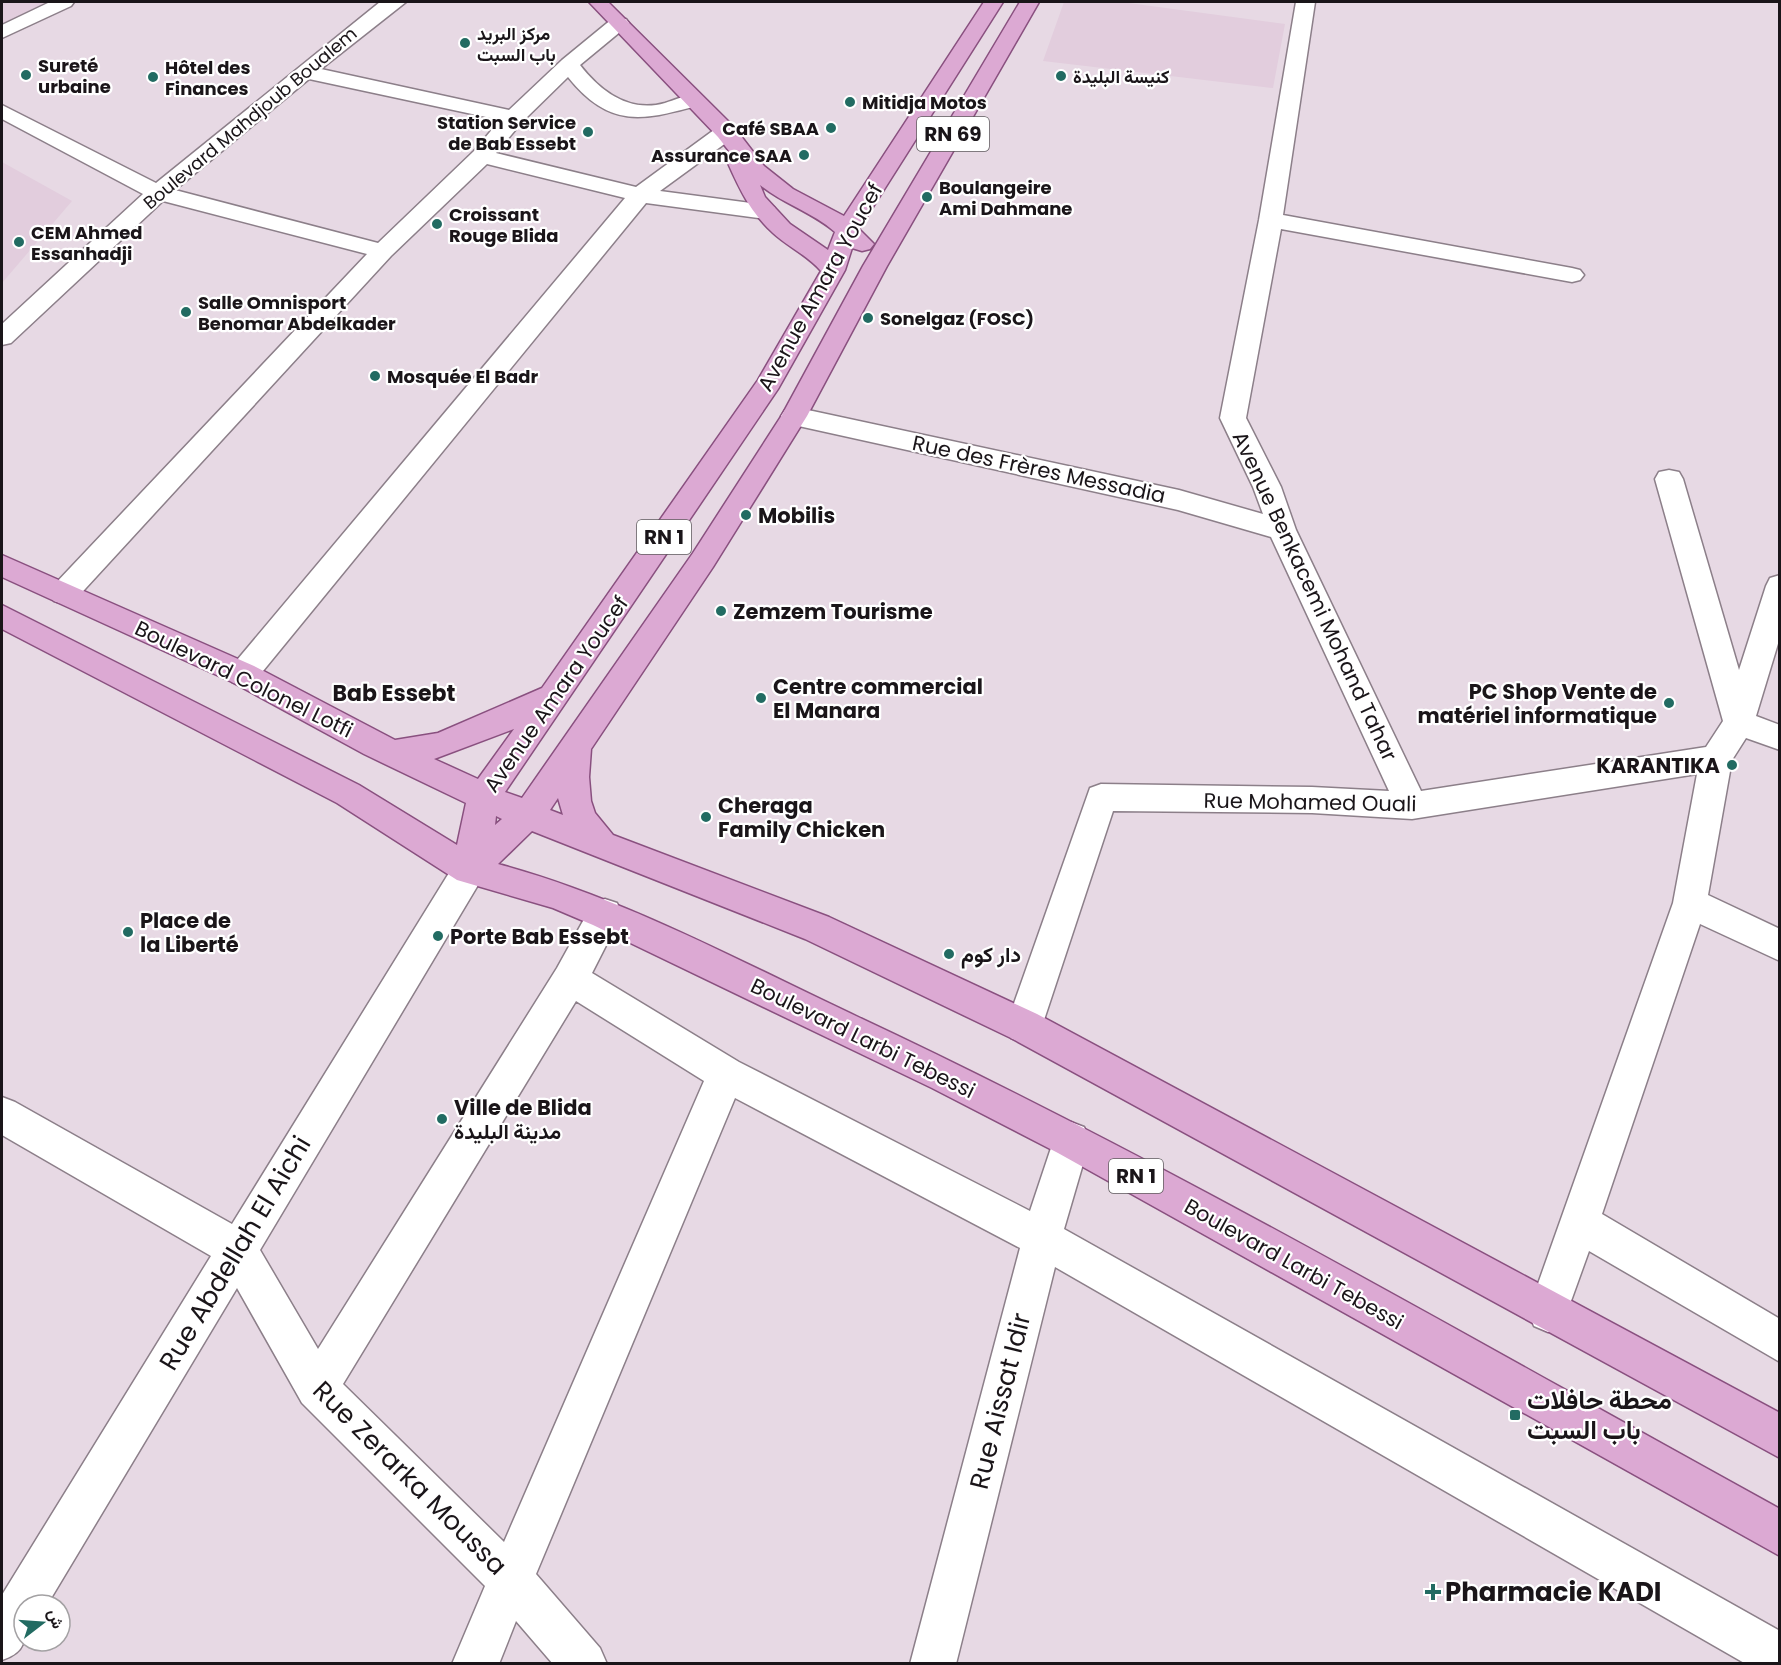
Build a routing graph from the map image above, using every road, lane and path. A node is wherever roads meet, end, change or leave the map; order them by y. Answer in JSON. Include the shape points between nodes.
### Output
{"nodes":[{"id":1,"x":64,"y":2,"type":"edge"},
{"id":2,"x":598,"y":2,"type":"edge"},
{"id":3,"x":993,"y":2,"type":"edge"},
{"id":4,"x":1030,"y":2,"type":"edge"},
{"id":5,"x":1305,"y":2,"type":"edge"},
{"id":6,"x":384,"y":4,"type":"edge"},
{"id":7,"x":619,"y":23,"type":"junction"},
{"id":8,"x":2,"y":32,"type":"edge"},
{"id":9,"x":569,"y":64,"type":"junction"},
{"id":10,"x":304,"y":72,"type":"junction"},
{"id":11,"x":694,"y":101,"type":"junction"},
{"id":12,"x":2,"y":111,"type":"edge"},
{"id":13,"x":514,"y":117,"type":"junction"},
{"id":14,"x":726,"y":132,"type":"junction"},
{"id":15,"x":482,"y":156,"type":"junction"},
{"id":16,"x":876,"y":182,"type":"junction"},
{"id":17,"x":158,"y":194,"type":"junction"},
{"id":18,"x":785,"y":194,"type":"junction"},
{"id":19,"x":640,"y":195,"type":"junction"},
{"id":20,"x":766,"y":212,"type":"junction"},
{"id":21,"x":1271,"y":220,"type":"junction"},
{"id":22,"x":847,"y":230,"type":"junction"},
{"id":23,"x":383,"y":251,"type":"junction"},
{"id":24,"x":875,"y":266,"type":"junction"},
{"id":25,"x":833,"y":270,"type":"junction"},
{"id":26,"x":1572,"y":274,"type":"dead end"},
{"id":27,"x":2,"y":337,"type":"edge"},
{"id":28,"x":794,"y":416,"type":"junction"},
{"id":29,"x":1669,"y":479,"type":"dead end"},
{"id":30,"x":1282,"y":530,"type":"junction"},
{"id":31,"x":2,"y":565,"type":"edge"},
{"id":32,"x":1779,"y":586,"type":"edge"},
{"id":33,"x":64,"y":593,"type":"junction"},
{"id":34,"x":2,"y":616,"type":"edge"},
{"id":35,"x":243,"y":674,"type":"junction"},
{"id":36,"x":553,"y":696,"type":"junction"},
{"id":37,"x":1739,"y":722,"type":"junction"},
{"id":38,"x":1779,"y":738,"type":"edge"},
{"id":39,"x":575,"y":748,"type":"junction"},
{"id":40,"x":393,"y":753,"type":"junction"},
{"id":41,"x":1716,"y":758,"type":"junction"},
{"id":42,"x":484,"y":797,"type":"junction"},
{"id":43,"x":1412,"y":806,"type":"junction"},
{"id":44,"x":528,"y":815,"type":"junction"},
{"id":45,"x":601,"y":845,"type":"junction"},
{"id":46,"x":469,"y":870,"type":"junction"},
{"id":47,"x":1690,"y":903,"type":"junction"},
{"id":48,"x":606,"y":914,"type":"junction"},
{"id":49,"x":1779,"y":946,"type":"edge"},
{"id":50,"x":570,"y":980,"type":"junction"},
{"id":51,"x":1024,"y":1026,"type":"junction"},
{"id":52,"x":726,"y":1074,"type":"junction"},
{"id":53,"x":2,"y":1114,"type":"edge"},
{"id":54,"x":1071,"y":1140,"type":"junction"},
{"id":55,"x":1579,"y":1223,"type":"junction"},
{"id":56,"x":1042,"y":1238,"type":"junction"},
{"id":57,"x":237,"y":1249,"type":"junction"},
{"id":58,"x":1548,"y":1312,"type":"junction"},
{"id":59,"x":1779,"y":1342,"type":"edge"},
{"id":60,"x":317,"y":1389,"type":"junction"},
{"id":61,"x":1779,"y":1437,"type":"edge"},
{"id":62,"x":1779,"y":1534,"type":"edge"},
{"id":63,"x":512,"y":1581,"type":"junction"},
{"id":64,"x":2,"y":1637,"type":"edge"},
{"id":65,"x":1779,"y":1657,"type":"edge"},
{"id":66,"x":475,"y":1664,"type":"edge"},
{"id":67,"x":584,"y":1664,"type":"edge"},
{"id":68,"x":933,"y":1664,"type":"edge"}],
"edges":[{"from":1,"to":8,"type":"street"},
{"from":2,"to":7,"type":"main road"},
{"from":3,"to":16,"type":"main road","name":"Avenue Amara Youcef","number":"RN 69"},
{"from":4,"to":24,"type":"main road","name":"Avenue Amara Youcef","number":"RN 69"},
{"from":5,"to":21,"type":"street","name":"Avenue Benkacemi Mohand Tahar"},
{"from":6,"to":10,"type":"street","name":"Boulevard Mahdjoub Boualem"},
{"from":7,"to":9,"type":"street"},
{"from":7,"to":11,"type":"main road"},
{"from":9,"to":11,"type":"street","via":[[586,88],[613,104],[645,113]]},
{"from":9,"to":13,"type":"street"},
{"from":10,"to":13,"type":"street"},
{"from":10,"to":17,"type":"street","name":"Boulevard Mahdjoub Boualem"},
{"from":11,"to":14,"type":"main road"},
{"from":12,"to":17,"type":"street"},
{"from":13,"to":15,"type":"street"},
{"from":14,"to":18,"type":"main road","via":[[756,171]]},
{"from":14,"to":19,"type":"street"},
{"from":14,"to":20,"type":"main road","via":[[755,200]]},
{"from":15,"to":19,"type":"street"},
{"from":15,"to":23,"type":"street"},
{"from":16,"to":18,"type":"main road","via":[[840,195]]},
{"from":16,"to":22,"type":"main road","name":"Avenue Amara Youcef","number":"RN 69"},
{"from":17,"to":23,"type":"street"},
{"from":17,"to":27,"type":"street","name":"Boulevard Mahdjoub Boualem"},
{"from":18,"to":22,"type":"main road","via":[[830,216]]},
{"from":19,"to":20,"type":"street"},
{"from":19,"to":35,"type":"street"},
{"from":20,"to":25,"type":"main road","via":[[782,229],[816,251]]},
{"from":21,"to":26,"type":"street"},
{"from":21,"to":30,"type":"street","name":"Avenue Benkacemi Mohand Tahar","via":[[1233,418],[1267,487]]},
{"from":22,"to":24,"type":"main road","via":[[863,245]]},
{"from":22,"to":25,"type":"main road","name":"Avenue Amara Youcef","number":"RN 69"},
{"from":23,"to":33,"type":"street"},
{"from":24,"to":28,"type":"main road","name":"Avenue Amara Youcef","number":"RN 1"},
{"from":25,"to":36,"type":"main road","name":"Avenue Amara Youcef","number":"RN 1","via":[[769,383]]},
{"from":28,"to":30,"type":"street","name":"Rue des Frères Messadia","via":[[1179,500]]},
{"from":28,"to":39,"type":"main road","name":"Avenue Amara Youcef","number":"RN 1","via":[[703,560]]},
{"from":29,"to":37,"type":"street"},
{"from":30,"to":43,"type":"street","name":"Avenue Benkacemi Mohand Tahar"},
{"from":31,"to":33,"type":"main road","name":"Boulevard Colonel Lotfi"},
{"from":32,"to":37,"type":"street"},
{"from":33,"to":35,"type":"main road","name":"Boulevard Colonel Lotfi"},
{"from":34,"to":46,"type":"main road","via":[[348,794]]},
{"from":35,"to":40,"type":"main road","name":"Boulevard Colonel Lotfi"},
{"from":36,"to":40,"type":"main road","via":[[441,745]]},
{"from":36,"to":42,"type":"main road","name":"Avenue Amara Youcef","number":"RN 1"},
{"from":37,"to":38,"type":"street"},
{"from":37,"to":41,"type":"street"},
{"from":39,"to":44,"type":"main road","number":"RN 1"},
{"from":39,"to":45,"type":"main road","number":"RN 1","via":[[571,775],[577,811],[582,826]]},
{"from":40,"to":42,"type":"main road","name":"Boulevard Colonel Lotfi"},
{"from":41,"to":43,"type":"street","name":"Rue Mohamed Ouali"},
{"from":41,"to":47,"type":"street"},
{"from":42,"to":44,"type":"main road"},
{"from":42,"to":46,"type":"main road","name":"Avenue Amara Youcef","number":"RN 1"},
{"from":43,"to":51,"type":"street","name":"Rue Mohamed Ouali","via":[[1312,800],[1101,797]]},
{"from":44,"to":45,"type":"main road","number":"RN 1"},
{"from":44,"to":46,"type":"main road","number":"RN 1"},
{"from":45,"to":51,"type":"main road","number":"RN 1","via":[[817,928]]},
{"from":46,"to":48,"type":"main road","name":"Boulevard Larbi Tebessi","number":"RN 1"},
{"from":46,"to":57,"type":"street","name":"Rue Abdellah El Aichi"},
{"from":47,"to":49,"type":"street"},
{"from":47,"to":55,"type":"street"},
{"from":48,"to":50,"type":"street"},
{"from":48,"to":54,"type":"main road","name":"Boulevard Larbi Tebessi","number":"RN 1"},
{"from":50,"to":52,"type":"street"},
{"from":50,"to":60,"type":"street"},
{"from":51,"to":58,"type":"main road","number":"RN 1"},
{"from":52,"to":56,"type":"street"},
{"from":52,"to":63,"type":"street"},
{"from":53,"to":57,"type":"street"},
{"from":54,"to":56,"type":"street","name":"Rue Aissat Idir"},
{"from":54,"to":62,"type":"main road","name":"Boulevard Larbi Tebessi","number":"RN 1"},
{"from":55,"to":58,"type":"street"},
{"from":55,"to":59,"type":"street"},
{"from":56,"to":65,"type":"street"},
{"from":56,"to":68,"type":"street","name":"Rue Aissat Idir"},
{"from":57,"to":60,"type":"street","name":"Rue Zerarka Moussa"},
{"from":57,"to":64,"type":"street","name":"Rue Abdellah El Aichi"},
{"from":58,"to":61,"type":"main road","number":"RN 1"},
{"from":60,"to":63,"type":"street","name":"Rue Zerarka Moussa"},
{"from":63,"to":66,"type":"street"},
{"from":63,"to":67,"type":"street","name":"Rue Zerarka Moussa"}]}
